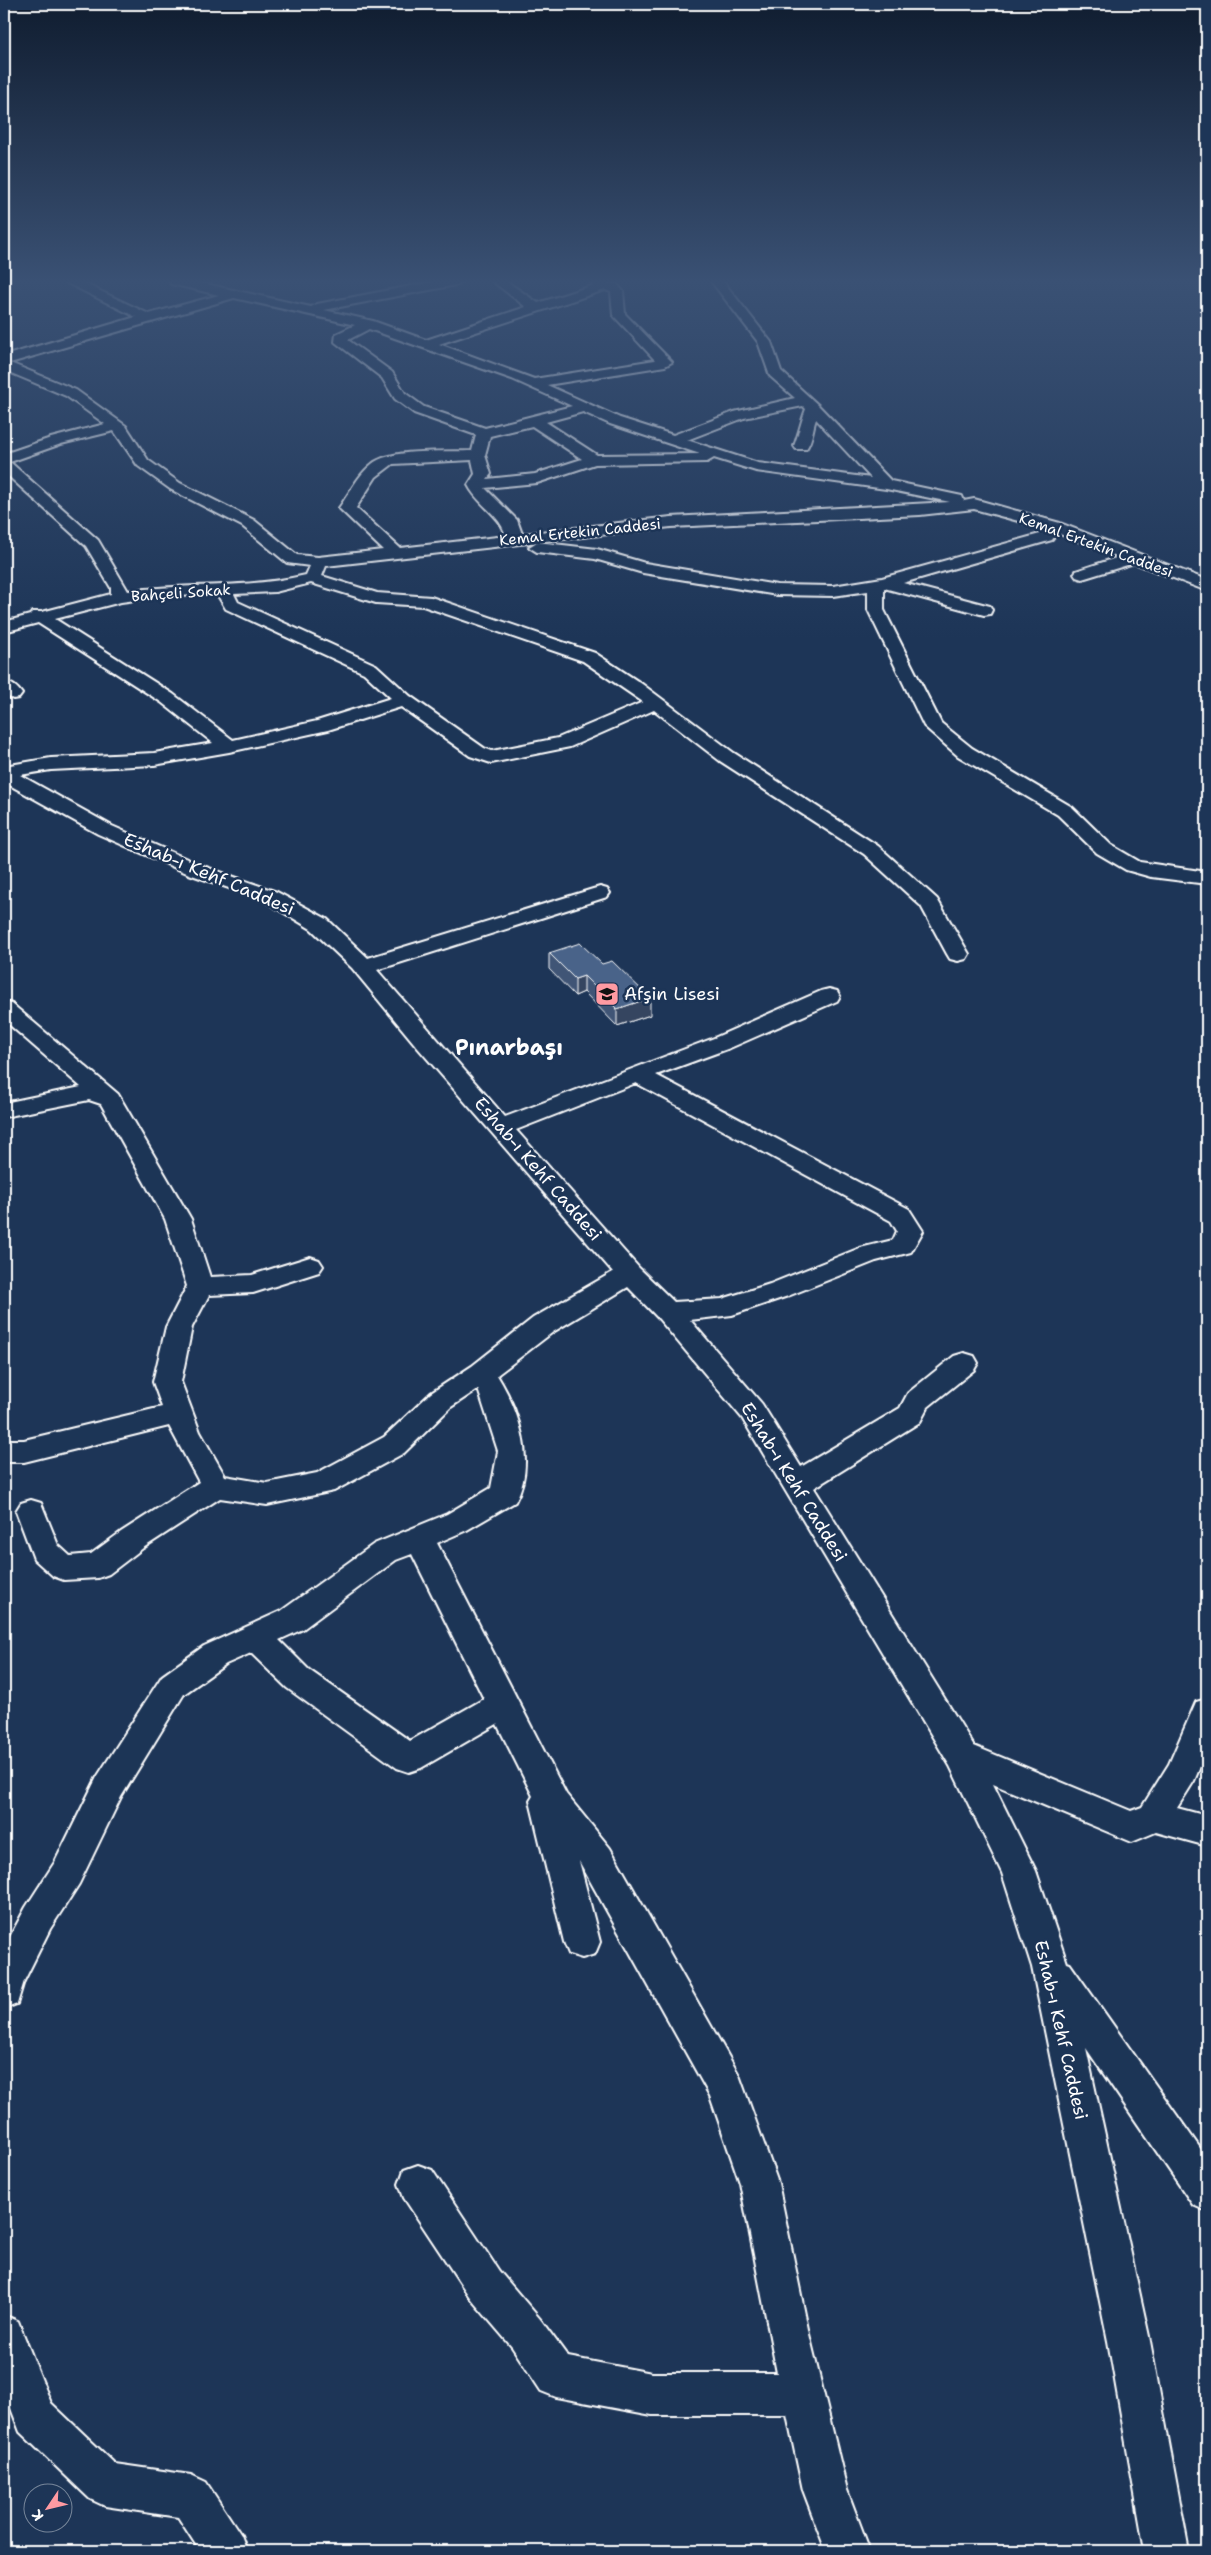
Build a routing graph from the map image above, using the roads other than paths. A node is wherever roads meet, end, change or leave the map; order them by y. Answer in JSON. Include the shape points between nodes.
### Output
{"nodes":[{"id":1,"x":80,"y":400,"type":"edge"},
{"id":2,"x":406,"y":400,"type":"edge"},
{"id":3,"x":571,"y":400,"type":"edge"},
{"id":4,"x":805,"y":400,"type":"edge"},
{"id":5,"x":809,"y":404,"type":"junction"},
{"id":6,"x":584,"y":406,"type":"junction"},
{"id":7,"x":534,"y":422,"type":"junction"},
{"id":8,"x":116,"y":426,"type":"junction"},
{"id":9,"x":484,"y":432,"type":"junction"},
{"id":10,"x":675,"y":440,"type":"junction"},
{"id":11,"x":801,"y":446,"type":"dead end"},
{"id":12,"x":478,"y":455,"type":"junction"},
{"id":13,"x":718,"y":455,"type":"junction"},
{"id":14,"x":4,"y":459,"type":"edge"},
{"id":15,"x":594,"y":460,"type":"junction"},
{"id":16,"x":4,"y":464,"type":"edge"},
{"id":17,"x":476,"y":484,"type":"junction"},
{"id":18,"x":886,"y":484,"type":"junction"},
{"id":19,"x":974,"y":504,"type":"junction"},
{"id":20,"x":1054,"y":526,"type":"junction"},
{"id":21,"x":515,"y":539,"type":"junction"},
{"id":22,"x":486,"y":542,"type":"junction"},
{"id":23,"x":394,"y":551,"type":"junction"},
{"id":24,"x":1134,"y":558,"type":"junction"},
{"id":25,"x":318,"y":562,"type":"junction"},
{"id":26,"x":1082,"y":574,"type":"dead end"},
{"id":27,"x":312,"y":578,"type":"junction"},
{"id":28,"x":880,"y":584,"type":"junction"},
{"id":29,"x":1207,"y":586,"type":"edge"},
{"id":30,"x":223,"y":590,"type":"junction"},
{"id":31,"x":120,"y":597,"type":"junction"},
{"id":32,"x":984,"y":610,"type":"dead end"},
{"id":33,"x":38,"y":616,"type":"junction"},
{"id":34,"x":4,"y":627,"type":"edge"},
{"id":35,"x":404,"y":700,"type":"junction"},
{"id":36,"x":655,"y":703,"type":"junction"},
{"id":37,"x":229,"y":746,"type":"junction"},
{"id":38,"x":7,"y":778,"type":"edge"},
{"id":39,"x":1207,"y":878,"type":"edge"},
{"id":40,"x":600,"y":893,"type":"dead end"},
{"id":41,"x":958,"y":954,"type":"dead end"},
{"id":42,"x":362,"y":967,"type":"junction"},
{"id":43,"x":829,"y":996,"type":"dead end"},
{"id":44,"x":4,"y":1009,"type":"edge"},
{"id":45,"x":638,"y":1074,"type":"junction"},
{"id":46,"x":110,"y":1099,"type":"junction"},
{"id":47,"x":4,"y":1110,"type":"edge"},
{"id":48,"x":501,"y":1127,"type":"junction"},
{"id":49,"x":310,"y":1266,"type":"dead end"},
{"id":50,"x":630,"y":1274,"type":"junction"},
{"id":51,"x":200,"y":1286,"type":"junction"},
{"id":52,"x":668,"y":1312,"type":"junction"},
{"id":53,"x":964,"y":1363,"type":"dead end"},
{"id":54,"x":482,"y":1373,"type":"junction"},
{"id":55,"x":179,"y":1413,"type":"junction"},
{"id":56,"x":4,"y":1451,"type":"edge"},
{"id":57,"x":797,"y":1484,"type":"junction"},
{"id":58,"x":216,"y":1486,"type":"junction"},
{"id":59,"x":31,"y":1511,"type":"dead end"},
{"id":60,"x":419,"y":1538,"type":"junction"},
{"id":61,"x":256,"y":1637,"type":"junction"},
{"id":62,"x":503,"y":1704,"type":"junction"},
{"id":63,"x":1207,"y":1712,"type":"edge"},
{"id":64,"x":1207,"y":1749,"type":"edge"},
{"id":65,"x":962,"y":1756,"type":"junction"},
{"id":66,"x":1182,"y":1772,"type":"junction"},
{"id":67,"x":541,"y":1778,"type":"junction"},
{"id":68,"x":1154,"y":1817,"type":"junction"},
{"id":69,"x":1207,"y":1831,"type":"edge"},
{"id":70,"x":582,"y":1942,"type":"dead end"},
{"id":71,"x":1050,"y":1967,"type":"junction"},
{"id":72,"x":4,"y":1992,"type":"edge"},
{"id":73,"x":418,"y":2184,"type":"dead end"},
{"id":74,"x":1207,"y":2191,"type":"edge"},
{"id":75,"x":4,"y":2335,"type":"edge"},
{"id":76,"x":804,"y":2394,"type":"junction"},
{"id":77,"x":225,"y":2551,"type":"edge"},
{"id":78,"x":848,"y":2551,"type":"edge"},
{"id":79,"x":1166,"y":2551,"type":"edge"}],
"edges":[{"from":1,"to":8,"type":"street","name":"Kemal Ertekin Caddesi"},
{"from":2,"to":9,"type":"street","via":[[419,410]]},
{"from":3,"to":6,"type":"street"},
{"from":4,"to":5,"type":"street"},
{"from":5,"to":10,"type":"street","via":[[778,403]]},
{"from":5,"to":11,"type":"street","via":[[808,430]]},
{"from":5,"to":18,"type":"street"},
{"from":6,"to":7,"type":"street"},
{"from":6,"to":10,"type":"street","via":[[615,421]]},
{"from":7,"to":9,"type":"street"},
{"from":7,"to":15,"type":"street"},
{"from":8,"to":14,"type":"street","via":[[56,441]]},
{"from":8,"to":25,"type":"street","name":"Kemal Ertekin Caddesi","via":[[143,463],[174,486],[248,523],[293,560]]},
{"from":9,"to":12,"type":"street"},
{"from":10,"to":13,"type":"street"},
{"from":12,"to":17,"type":"street","via":[[483,474]]},
{"from":12,"to":23,"type":"street","via":[[390,460],[380,463],[370,473],[346,508]]},
{"from":13,"to":15,"type":"street","via":[[710,458]]},
{"from":13,"to":18,"type":"street","via":[[756,467]]},
{"from":15,"to":17,"type":"street","via":[[537,478]]},
{"from":16,"to":31,"type":"street","via":[[92,543],[119,588]]},
{"from":17,"to":21,"type":"street","via":[[481,495],[512,523]]},
{"from":18,"to":19,"type":"street"},
{"from":19,"to":20,"type":"street","name":"Kemal Ertekin Caddesi"},
{"from":19,"to":21,"type":"street","name":"Kemal Ertekin Caddesi","via":[[920,510],[671,522]]},
{"from":20,"to":24,"type":"street","name":"Kemal Ertekin Caddesi"},
{"from":20,"to":28,"type":"street","via":[[1046,537]]},
{"from":21,"to":22,"type":"street","name":"Kemal Ertekin Caddesi"},
{"from":22,"to":23,"type":"street","name":"Kemal Ertekin Caddesi"},
{"from":22,"to":28,"type":"street","via":[[597,554],[643,568],[777,590],[833,591]]},
{"from":23,"to":25,"type":"street","name":"Kemal Ertekin Caddesi"},
{"from":24,"to":26,"type":"street"},
{"from":24,"to":29,"type":"street","name":"Kemal Ertekin Caddesi"},
{"from":25,"to":27,"type":"street"},
{"from":27,"to":30,"type":"street","name":"Bahçeli Sokak","via":[[275,587]]},
{"from":27,"to":36,"type":"street","via":[[376,598],[425,601],[590,657]]},
{"from":28,"to":32,"type":"street"},
{"from":28,"to":39,"type":"street","via":[[876,610],[933,726],[965,752],[1065,811],[1104,849],[1133,866]]},
{"from":30,"to":31,"type":"street","name":"Bahçeli Sokak"},
{"from":30,"to":35,"type":"street","via":[[232,605],[370,669]]},
{"from":31,"to":33,"type":"street","name":"Bahçeli Sokak"},
{"from":33,"to":34,"type":"street","name":"Bahçeli Sokak"},
{"from":33,"to":37,"type":"street","via":[[167,698]]},
{"from":35,"to":36,"type":"street","via":[[477,752],[492,757],[563,743]]},
{"from":35,"to":37,"type":"street","via":[[321,726]]},
{"from":36,"to":41,"type":"street","via":[[727,757],[871,850],[930,903]]},
{"from":37,"to":38,"type":"street","via":[[154,759],[51,764]]},
{"from":38,"to":42,"type":"street","name":"Eshab-ı Kehf Caddesi","via":[[105,830],[196,870],[270,896],[320,924]]},
{"from":40,"to":42,"type":"street"},
{"from":42,"to":48,"type":"street","name":"Eshab-ı Kehf Caddesi"},
{"from":43,"to":45,"type":"street","via":[[722,1043]]},
{"from":44,"to":46,"type":"street"},
{"from":45,"to":48,"type":"street"},
{"from":45,"to":52,"type":"street","via":[[900,1215],[910,1231],[902,1246],[869,1254],[778,1290],[723,1308]]},
{"from":46,"to":47,"type":"street","via":[[91,1092]]},
{"from":46,"to":51,"type":"street","via":[[178,1219]]},
{"from":48,"to":50,"type":"street","name":"Eshab-ı Kehf Caddesi"},
{"from":49,"to":51,"type":"street","via":[[253,1284]]},
{"from":50,"to":52,"type":"street","name":"Eshab-ı Kehf Caddesi"},
{"from":50,"to":54,"type":"street","via":[[543,1325]]},
{"from":51,"to":55,"type":"street","via":[[179,1327],[167,1382]]},
{"from":52,"to":57,"type":"street","name":"Eshab-ı Kehf Caddesi","via":[[752,1411]]},
{"from":53,"to":57,"type":"street","via":[[918,1400],[910,1414]]},
{"from":54,"to":58,"type":"street","via":[[441,1400],[394,1445],[324,1483],[267,1494]]},
{"from":54,"to":60,"type":"street","via":[[493,1391],[512,1451],[505,1494],[457,1522]]},
{"from":55,"to":56,"type":"street","via":[[24,1451]]},
{"from":55,"to":58,"type":"street","via":[[186,1433]]},
{"from":57,"to":65,"type":"street","name":"Eshab-ı Kehf Caddesi"},
{"from":58,"to":59,"type":"street","via":[[98,1566],[64,1568],[44,1551]]},
{"from":60,"to":61,"type":"street","via":[[385,1552],[292,1620]]},
{"from":60,"to":62,"type":"street"},
{"from":61,"to":62,"type":"street","via":[[298,1679],[409,1758]]},
{"from":61,"to":72,"type":"street","via":[[215,1655],[173,1686],[109,1787],[67,1872],[38,1918]]},
{"from":62,"to":67,"type":"street"},
{"from":63,"to":66,"type":"street"},
{"from":64,"to":66,"type":"street"},
{"from":65,"to":68,"type":"street","via":[[1132,1827]]},
{"from":65,"to":71,"type":"street","name":"Eshab-ı Kehf Caddesi","via":[[1018,1871]]},
{"from":66,"to":68,"type":"street"},
{"from":67,"to":70,"type":"street"},
{"from":67,"to":76,"type":"street","via":[[554,1804],[598,1859],[726,2088],[759,2182]]},
{"from":68,"to":69,"type":"street"},
{"from":71,"to":74,"type":"street"},
{"from":71,"to":79,"type":"street","name":"Eshab-ı Kehf Caddesi","via":[[1129,2341]]},
{"from":73,"to":76,"type":"street","via":[[485,2285],[526,2333],[556,2376],[652,2394]]},
{"from":75,"to":77,"type":"street","via":[[35,2417],[105,2484],[191,2497]]},
{"from":76,"to":78,"type":"street","via":[[825,2490]]}]}
